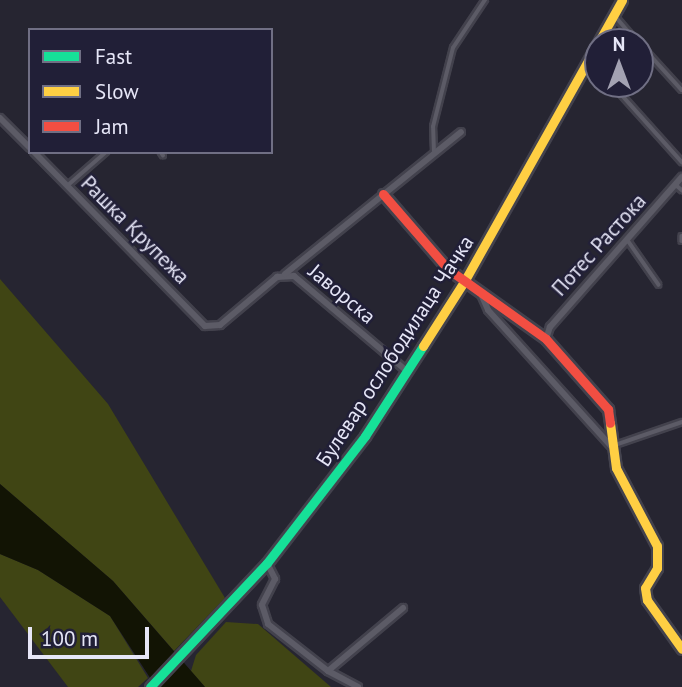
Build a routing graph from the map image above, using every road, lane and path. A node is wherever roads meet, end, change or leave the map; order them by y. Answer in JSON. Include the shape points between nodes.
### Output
{"nodes":[{"id":1,"x":485,"y":0,"type":"edge"},
{"id":2,"x":622,"y":0,"type":"edge"},
{"id":3,"x":613,"y":15,"type":"junction"},
{"id":4,"x":606,"y":28,"type":"edge"},
{"id":5,"x":625,"y":28,"type":"edge"},
{"id":6,"x":654,"y":59,"type":"edge"},
{"id":7,"x":584,"y":67,"type":"edge"},
{"id":8,"x":682,"y":90,"type":"edge"},
{"id":9,"x":625,"y":98,"type":"edge"},
{"id":10,"x":0,"y":118,"type":"edge"},
{"id":11,"x":461,"y":132,"type":"dead end"},
{"id":12,"x":28,"y":146,"type":"edge"},
{"id":13,"x":434,"y":153,"type":"junction"},
{"id":14,"x":36,"y":154,"type":"edge"},
{"id":15,"x":104,"y":154,"type":"edge"},
{"id":16,"x":682,"y":162,"type":"edge"},
{"id":17,"x":682,"y":177,"type":"edge"},
{"id":18,"x":676,"y":185,"type":"junction"},
{"id":19,"x":67,"y":186,"type":"junction"},
{"id":20,"x":682,"y":190,"type":"edge"},
{"id":21,"x":383,"y":194,"type":"junction"},
{"id":22,"x":682,"y":236,"type":"edge"},
{"id":23,"x":682,"y":241,"type":"edge"},
{"id":24,"x":629,"y":242,"type":"junction"},
{"id":25,"x":285,"y":274,"type":"junction"},
{"id":26,"x":465,"y":280,"type":"junction"},
{"id":27,"x":659,"y":285,"type":"dead end"},
{"id":28,"x":480,"y":293,"type":"junction"},
{"id":29,"x":215,"y":327,"type":"joint"},
{"id":30,"x":546,"y":338,"type":"junction"},
{"id":31,"x":408,"y":372,"type":"junction"},
{"id":32,"x":682,"y":422,"type":"edge"},
{"id":33,"x":611,"y":446,"type":"junction"},
{"id":34,"x":267,"y":564,"type":"junction"},
{"id":35,"x":403,"y":608,"type":"dead end"},
{"id":36,"x":682,"y":649,"type":"edge"},
{"id":37,"x":328,"y":671,"type":"junction"},
{"id":38,"x":150,"y":687,"type":"edge"},
{"id":39,"x":358,"y":687,"type":"edge"}],
"edges":[{"from":1,"to":13,"type":"lane","via":[[453,48],[433,127]]},
{"from":2,"to":3,"type":"main road","name":"Булевар ослободилаца Чачка"},
{"from":3,"to":4,"type":"main road","name":"Булевар ослободилаца Чачка"},
{"from":3,"to":5,"type":"lane"},
{"from":6,"to":8,"type":"lane"},
{"from":7,"to":26,"type":"main road","name":"Булевар ослободилаца Чачка"},
{"from":9,"to":16,"type":"lane"},
{"from":10,"to":12,"type":"street"},
{"from":11,"to":13,"type":"street","name":"Јаворска"},
{"from":13,"to":21,"type":"street","name":"Јаворска"},
{"from":14,"to":19,"type":"street","name":"Рашка Крупежа"},
{"from":15,"to":19,"type":"lane"},
{"from":17,"to":18,"type":"street","name":"Потес Растока"},
{"from":18,"to":20,"type":"lane"},
{"from":18,"to":24,"type":"street","name":"Потес Растока"},
{"from":19,"to":29,"type":"street","name":"Рашка Крупежа","via":[[205,326]]},
{"from":21,"to":25,"type":"street","name":"Јаворска"},
{"from":21,"to":26,"type":"main road","via":[[448,269]]},
{"from":22,"to":23,"type":"lane"},
{"from":24,"to":27,"type":"lane"},
{"from":24,"to":30,"type":"street","name":"Потес Растока","via":[[565,309]]},
{"from":25,"to":29,"type":"street","name":"Јаворска"},
{"from":25,"to":31,"type":"street","name":"Јаворска","via":[[294,276]]},
{"from":26,"to":28,"type":"main road"},
{"from":26,"to":31,"type":"main road","name":"Булевар ослободилаца Чачка"},
{"from":28,"to":30,"type":"main road"},
{"from":28,"to":33,"type":"street","via":[[488,310]]},
{"from":30,"to":33,"type":"main road","via":[[608,409]]},
{"from":31,"to":34,"type":"main road","name":"Булевар ослободилаца Чачка","via":[[350,458]]},
{"from":32,"to":33,"type":"lane"},
{"from":33,"to":36,"type":"main road","via":[[616,468],[657,546],[657,568],[645,589],[647,600]]},
{"from":34,"to":37,"type":"street","via":[[275,579],[263,600],[265,620]]},
{"from":34,"to":38,"type":"main road","name":"Булевар ослободилаца Чачка"},
{"from":35,"to":37,"type":"street"},
{"from":37,"to":39,"type":"street"}]}
